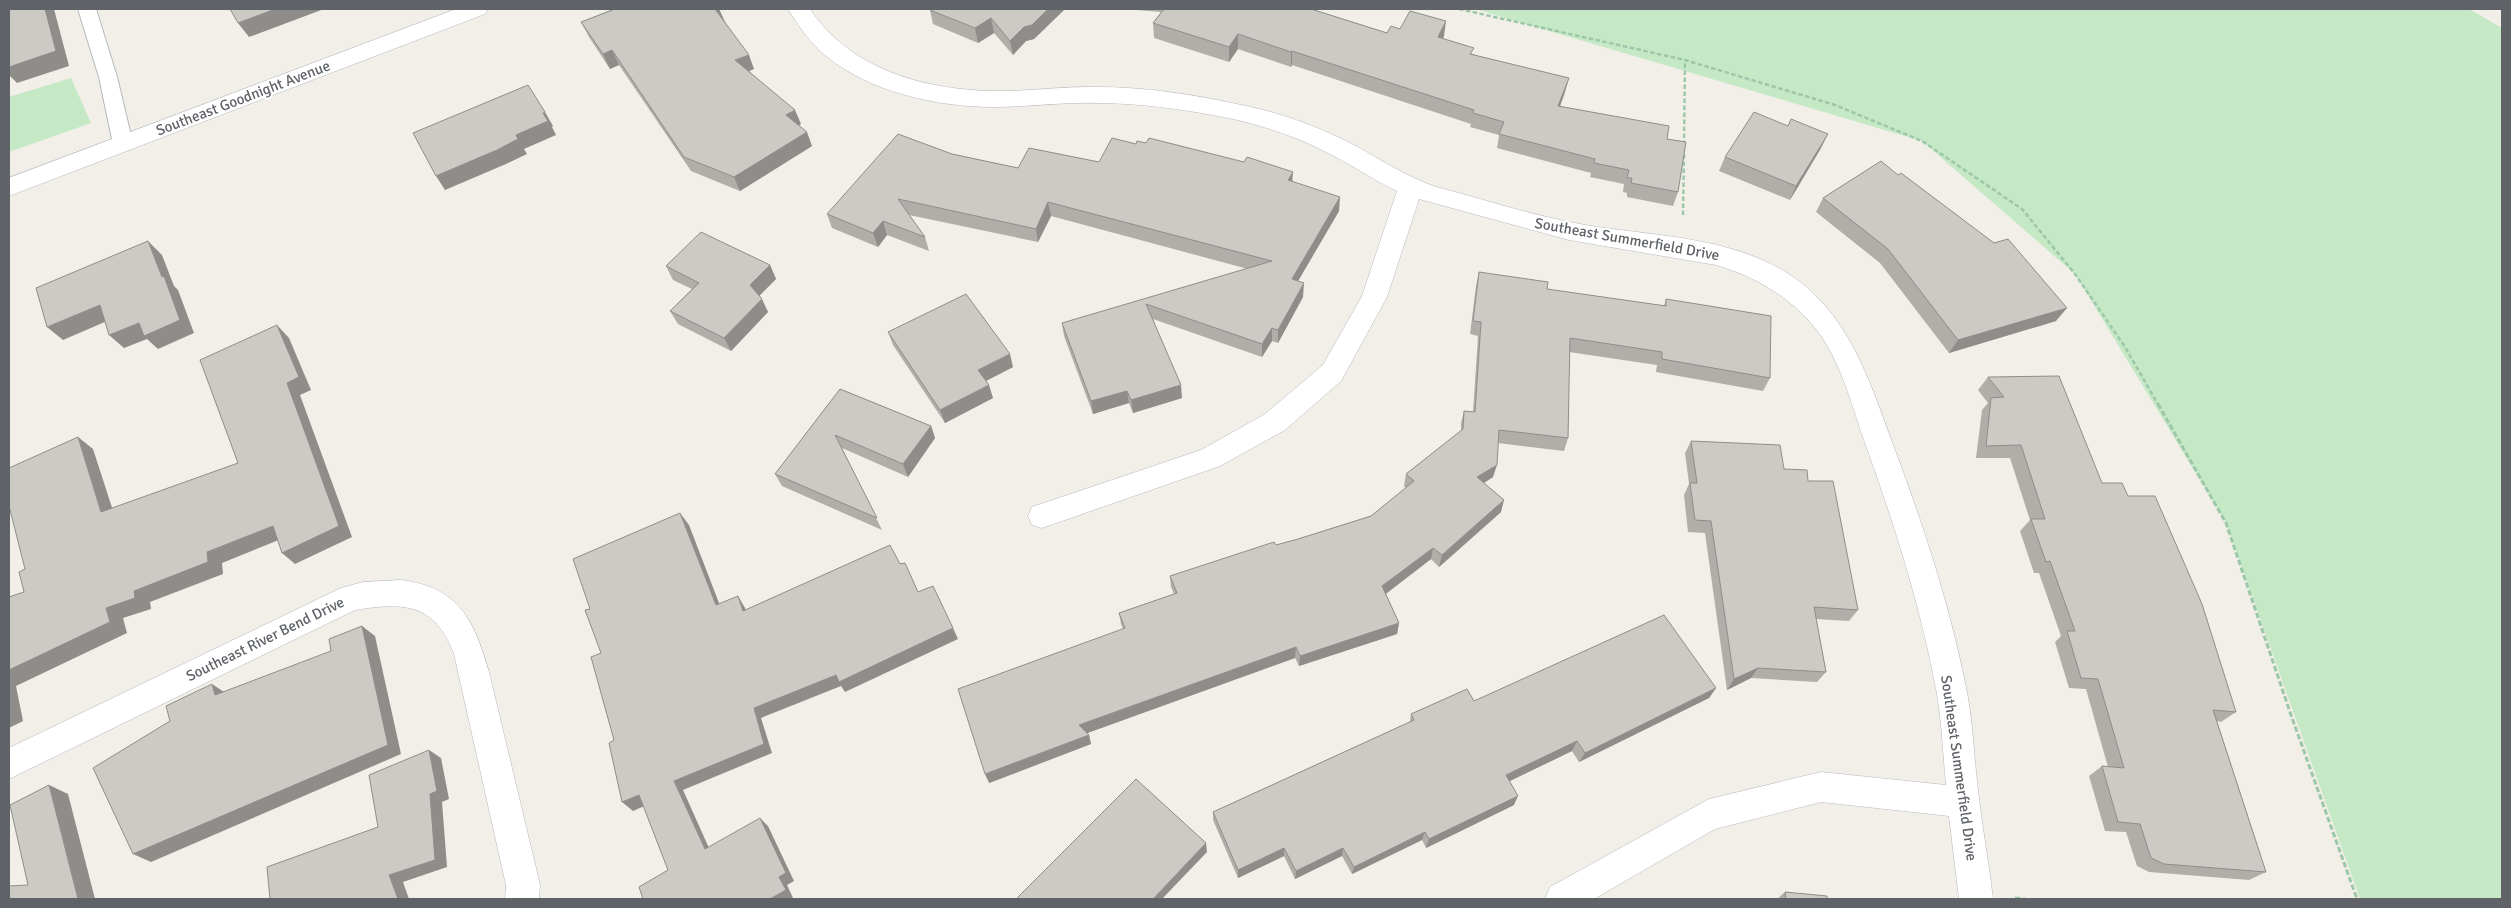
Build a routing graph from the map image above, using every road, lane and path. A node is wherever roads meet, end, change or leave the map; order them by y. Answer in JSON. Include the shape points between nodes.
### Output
{"nodes":[{"id":1,"x":87,"y":9,"type":"edge"},
{"id":2,"x":477,"y":9,"type":"edge"},
{"id":3,"x":799,"y":9,"type":"edge"},
{"id":4,"x":1459,"y":9,"type":"edge"},
{"id":5,"x":1685,"y":60,"type":"junction"},
{"id":6,"x":123,"y":144,"type":"junction"},
{"id":7,"x":1411,"y":186,"type":"junction"},
{"id":8,"x":9,"y":188,"type":"edge"},
{"id":9,"x":1682,"y":250,"type":"junction"},
{"id":10,"x":1042,"y":516,"type":"dead end"},
{"id":11,"x":9,"y":764,"type":"edge"},
{"id":12,"x":1964,"y":802,"type":"junction"},
{"id":13,"x":522,"y":899,"type":"edge"},
{"id":14,"x":1562,"y":899,"type":"edge"},
{"id":15,"x":1976,"y":899,"type":"edge"},
{"id":16,"x":2357,"y":899,"type":"edge"}],
"edges":[{"from":1,"to":6,"type":"lane","via":[[108,77]]},
{"from":2,"to":6,"type":"street","name":"Southeast Goodnight Avenue"},
{"from":3,"to":7,"type":"street","name":"Southeast Summerfield Drive","via":[[805,21],[833,50],[857,66],[901,85],[928,92],[986,99],[1083,95],[1169,99],[1250,114],[1329,142]]},
{"from":4,"to":5,"type":"path"},
{"from":5,"to":9,"type":"path"},
{"from":5,"to":16,"type":"path","via":[[1835,105],[1922,141],[2022,209],[2075,274],[2125,346],[2226,522]]},
{"from":6,"to":8,"type":"street","name":"Southeast Goodnight Avenue"},
{"from":7,"to":9,"type":"street","name":"Southeast Summerfield Drive","via":[[1542,226]]},
{"from":7,"to":10,"type":"street","via":[[1374,297],[1332,373],[1275,422],[1210,458]]},
{"from":9,"to":12,"type":"street","name":"Southeast Summerfield Drive","via":[[1714,253],[1777,278],[1810,305],[1828,325],[1858,386],[1908,521],[1930,598],[1952,696]]},
{"from":11,"to":13,"type":"street","name":"Southeast River Bend Drive","via":[[351,597],[388,591],[425,598],[444,610],[458,627],[471,663],[522,885]]},
{"from":12,"to":14,"type":"street","via":[[1821,787],[1709,815]]},
{"from":12,"to":15,"type":"street","name":"Southeast Summerfield Drive"}]}
